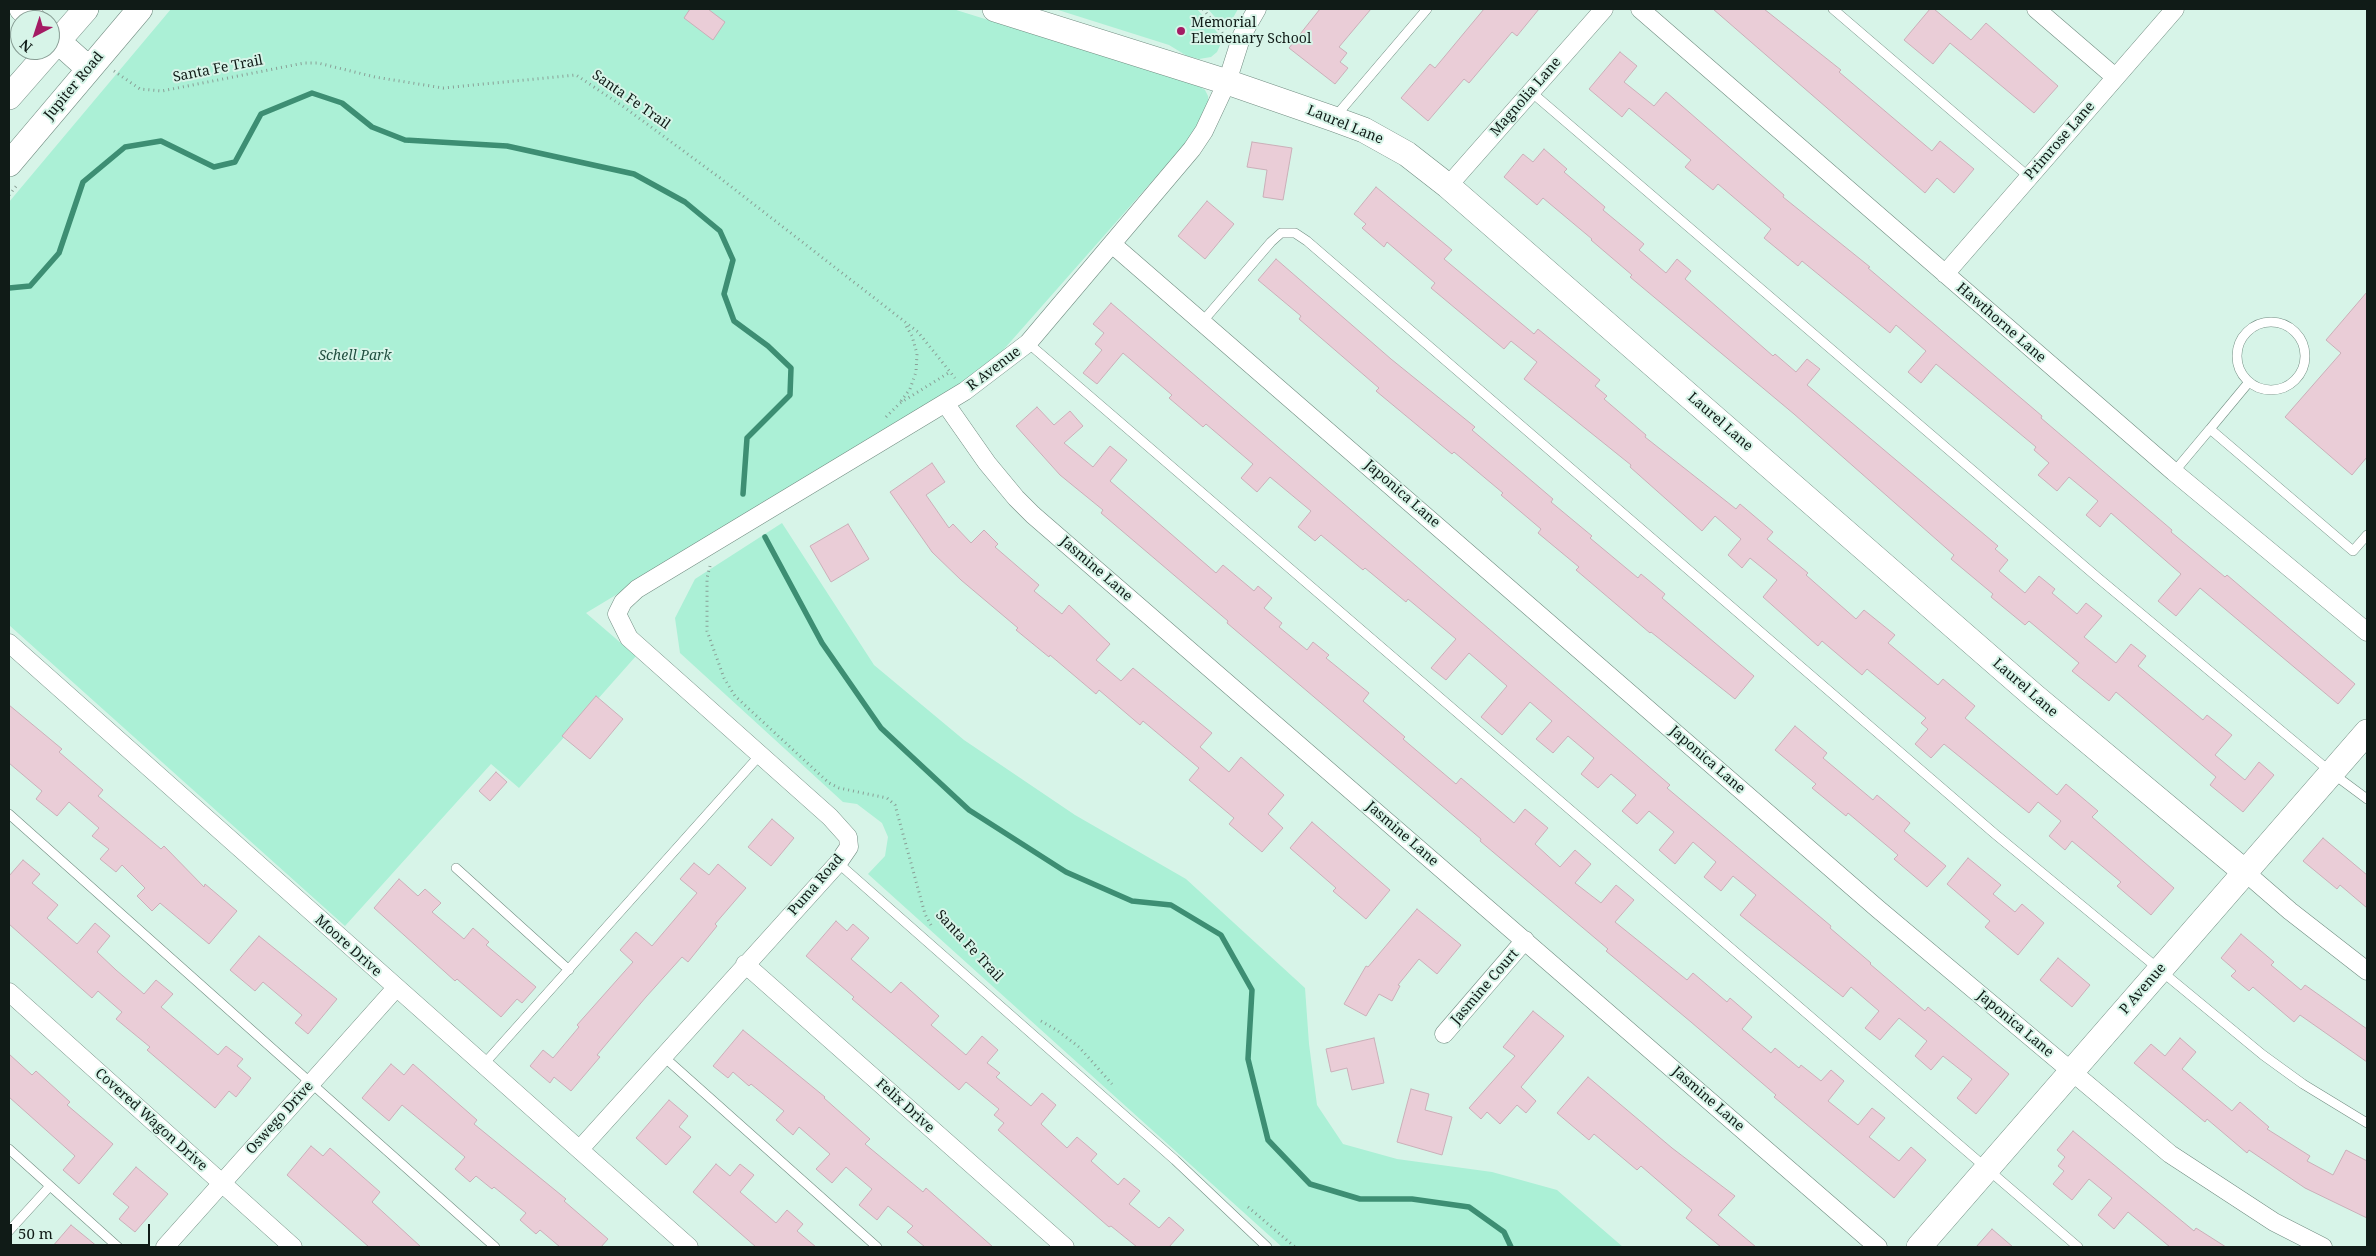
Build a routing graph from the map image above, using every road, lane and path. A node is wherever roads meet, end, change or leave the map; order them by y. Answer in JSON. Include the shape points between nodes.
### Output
{"nodes":[{"id":1,"x":86,"y":9,"type":"edge"},
{"id":2,"x":140,"y":9,"type":"edge"},
{"id":3,"x":996,"y":9,"type":"edge"},
{"id":4,"x":1203,"y":9,"type":"edge"},
{"id":5,"x":1257,"y":9,"type":"edge"},
{"id":6,"x":1427,"y":9,"type":"edge"},
{"id":7,"x":1604,"y":9,"type":"edge"},
{"id":8,"x":1640,"y":9,"type":"edge"},
{"id":9,"x":1833,"y":9,"type":"edge"},
{"id":10,"x":2036,"y":9,"type":"edge"},
{"id":11,"x":2175,"y":9,"type":"edge"},
{"id":12,"x":60,"y":33,"type":"edge"},
{"id":13,"x":1225,"y":36,"type":"dead end"},
{"id":14,"x":60,"y":42,"type":"edge"},
{"id":15,"x":37,"y":60,"type":"edge"},
{"id":16,"x":101,"y":70,"type":"junction"},
{"id":17,"x":2115,"y":77,"type":"junction"},
{"id":18,"x":1227,"y":82,"type":"junction"},
{"id":19,"x":1530,"y":91,"type":"junction"},
{"id":20,"x":9,"y":97,"type":"edge"},
{"id":21,"x":1334,"y":119,"type":"junction"},
{"id":22,"x":9,"y":164,"type":"edge"},
{"id":23,"x":2029,"y":177,"type":"junction"},
{"id":24,"x":1448,"y":186,"type":"junction"},
{"id":25,"x":1112,"y":244,"type":"junction"},
{"id":26,"x":1945,"y":274,"type":"junction"},
{"id":27,"x":903,"y":320,"type":"junction"},
{"id":28,"x":1203,"y":321,"type":"junction"},
{"id":29,"x":1028,"y":343,"type":"junction"},
{"id":30,"x":2249,"y":382,"type":"junction"},
{"id":31,"x":965,"y":391,"type":"junction"},
{"id":32,"x":900,"y":403,"type":"dead end"},
{"id":33,"x":945,"y":403,"type":"junction"},
{"id":34,"x":2210,"y":429,"type":"junction"},
{"id":35,"x":2174,"y":472,"type":"junction"},
{"id":36,"x":2367,"y":535,"type":"edge"},
{"id":37,"x":714,"y":562,"type":"dead end"},
{"id":38,"x":617,"y":614,"type":"joint"},
{"id":39,"x":2367,"y":632,"type":"edge"},
{"id":40,"x":9,"y":643,"type":"edge"},
{"id":41,"x":2367,"y":732,"type":"edge"},
{"id":42,"x":760,"y":755,"type":"junction"},
{"id":43,"x":2332,"y":773,"type":"junction"},
{"id":44,"x":2367,"y":799,"type":"edge"},
{"id":45,"x":9,"y":814,"type":"edge"},
{"id":46,"x":838,"y":863,"type":"junction"},
{"id":47,"x":456,"y":868,"type":"dead end"},
{"id":48,"x":2245,"y":872,"type":"junction"},
{"id":49,"x":937,"y":931,"type":"dead end"},
{"id":50,"x":1525,"y":940,"type":"junction"},
{"id":51,"x":746,"y":964,"type":"junction"},
{"id":52,"x":569,"y":970,"type":"junction"},
{"id":53,"x":2160,"y":970,"type":"junction"},
{"id":54,"x":2367,"y":971,"type":"edge"},
{"id":55,"x":396,"y":988,"type":"junction"},
{"id":56,"x":9,"y":992,"type":"edge"},
{"id":57,"x":1035,"y":1018,"type":"dead end"},
{"id":58,"x":1444,"y":1034,"type":"dead end"},
{"id":59,"x":664,"y":1057,"type":"junction"},
{"id":60,"x":484,"y":1064,"type":"junction"},
{"id":61,"x":2072,"y":1072,"type":"junction"},
{"id":62,"x":311,"y":1083,"type":"junction"},
{"id":63,"x":1117,"y":1090,"type":"dead end"},
{"id":64,"x":2367,"y":1123,"type":"edge"},
{"id":65,"x":9,"y":1149,"type":"edge"},
{"id":66,"x":580,"y":1149,"type":"junction"},
{"id":67,"x":1986,"y":1169,"type":"junction"},
{"id":68,"x":222,"y":1184,"type":"junction"},
{"id":69,"x":50,"y":1186,"type":"junction"},
{"id":70,"x":1245,"y":1205,"type":"dead end"},
{"id":71,"x":9,"y":1231,"type":"edge"},
{"id":72,"x":118,"y":1247,"type":"edge"},
{"id":73,"x":165,"y":1247,"type":"edge"},
{"id":74,"x":293,"y":1247,"type":"edge"},
{"id":75,"x":495,"y":1247,"type":"edge"},
{"id":76,"x":689,"y":1247,"type":"edge"},
{"id":77,"x":877,"y":1247,"type":"edge"},
{"id":78,"x":1065,"y":1247,"type":"edge"},
{"id":79,"x":1267,"y":1247,"type":"edge"},
{"id":80,"x":1295,"y":1247,"type":"edge"},
{"id":81,"x":1878,"y":1247,"type":"edge"},
{"id":82,"x":1919,"y":1247,"type":"edge"},
{"id":83,"x":2078,"y":1247,"type":"edge"},
{"id":84,"x":2323,"y":1247,"type":"edge"}],
"edges":[{"from":1,"to":12,"type":"street"},
{"from":2,"to":16,"type":"street","name":"Jupiter Road"},
{"from":3,"to":18,"type":"street","name":"Laurel Lane"},
{"from":4,"to":13,"type":"path"},
{"from":5,"to":18,"type":"street","name":"R Avenue","via":[[1242,35]]},
{"from":6,"to":21,"type":"lane"},
{"from":7,"to":19,"type":"street","name":"Magnolia Lane"},
{"from":8,"to":26,"type":"street","name":"Hawthorne Lane"},
{"from":9,"to":23,"type":"lane"},
{"from":10,"to":17,"type":"street"},
{"from":11,"to":17,"type":"street","name":"Primrose Lane"},
{"from":14,"to":16,"type":"street"},
{"from":15,"to":20,"type":"street"},
{"from":16,"to":22,"type":"street","name":"Jupiter Road"},
{"from":16,"to":27,"type":"path","name":"Santa Fe Trail","via":[[140,89],[162,91],[304,63],[444,88],[576,75],[720,178]]},
{"from":17,"to":23,"type":"street","name":"Primrose Lane"},
{"from":18,"to":21,"type":"street","name":"Laurel Lane"},
{"from":18,"to":25,"type":"street","name":"R Avenue","via":[[1192,149]]},
{"from":19,"to":24,"type":"street","name":"Magnolia Lane"},
{"from":19,"to":43,"type":"lane","via":[[2097,577]]},
{"from":21,"to":24,"type":"street","name":"Laurel Lane","via":[[1386,141]]},
{"from":23,"to":26,"type":"street","name":"Primrose Lane"},
{"from":24,"to":48,"type":"street","name":"Laurel Lane","via":[[2027,689]]},
{"from":25,"to":28,"type":"street","name":"Japonica Lane"},
{"from":25,"to":29,"type":"street","name":"R Avenue"},
{"from":26,"to":35,"type":"street","name":"Hawthorne Lane"},
{"from":27,"to":31,"type":"path","name":"Santa Fe Trail","via":[[918,332]]},
{"from":27,"to":32,"type":"path","via":[[917,354],[916,372]]},
{"from":28,"to":53,"type":"lane","via":[[1281,233],[1295,233],[1307,241],[1988,827]]},
{"from":28,"to":61,"type":"street","name":"Japonica Lane","via":[[1878,909]]},
{"from":29,"to":31,"type":"street","name":"R Avenue"},
{"from":29,"to":67,"type":"lane"},
{"from":30,"to":30,"type":"lane","via":[[2238,364],[2237,352],[2246,333],[2265,322],[2282,324],[2296,333],[2305,353],[2302,370],[2292,383],[2270,390]]},
{"from":30,"to":34,"type":"lane"},
{"from":31,"to":33,"type":"street","name":"R Avenue"},
{"from":33,"to":38,"type":"street","name":"R Avenue","via":[[637,589],[623,602]]},
{"from":33,"to":50,"type":"street","name":"Jasmine Lane","via":[[987,463],[1033,515]]},
{"from":34,"to":35,"type":"lane"},
{"from":34,"to":36,"type":"lane","via":[[2353,551]]},
{"from":35,"to":39,"type":"street","name":"Hawthorne Lane"},
{"from":37,"to":49,"type":"path","name":"Santa Fe Trail","via":[[707,578],[707,631],[724,678],[735,696],[829,783],[887,798],[895,805],[925,914]]},
{"from":38,"to":42,"type":"street","name":"Puma Road","via":[[629,638]]},
{"from":40,"to":55,"type":"street","name":"Moore Drive"},
{"from":41,"to":43,"type":"street","name":"P Avenue"},
{"from":42,"to":46,"type":"street","name":"Puma Road","via":[[844,830],[849,847]]},
{"from":42,"to":52,"type":"lane"},
{"from":43,"to":44,"type":"lane"},
{"from":43,"to":48,"type":"street","name":"P Avenue"},
{"from":45,"to":62,"type":"lane"},
{"from":46,"to":51,"type":"street","name":"Puma Road"},
{"from":46,"to":79,"type":"lane","via":[[1175,1160]]},
{"from":47,"to":52,"type":"lane"},
{"from":48,"to":53,"type":"street","name":"P Avenue"},
{"from":48,"to":54,"type":"street","name":"Laurel Lane"},
{"from":50,"to":58,"type":"street","name":"Jasmine Court"},
{"from":50,"to":81,"type":"street","name":"Jasmine Lane"},
{"from":51,"to":59,"type":"street","name":"Puma Road"},
{"from":51,"to":78,"type":"street","name":"Felix Drive"},
{"from":52,"to":60,"type":"lane"},
{"from":53,"to":61,"type":"street","name":"P Avenue"},
{"from":53,"to":64,"type":"lane","via":[[2263,1055]]},
{"from":55,"to":60,"type":"street","name":"Moore Drive"},
{"from":55,"to":62,"type":"street","name":"Oswego Drive"},
{"from":56,"to":68,"type":"street","name":"Covered Wagon Drive"},
{"from":57,"to":63,"type":"path","via":[[1079,1047]]},
{"from":59,"to":66,"type":"street","name":"Puma Road"},
{"from":59,"to":77,"type":"lane"},
{"from":60,"to":66,"type":"street","name":"Moore Drive"},
{"from":61,"to":67,"type":"street","name":"P Avenue"},
{"from":61,"to":84,"type":"street","name":"Japonica Lane","via":[[2170,1154],[2274,1222]]},
{"from":62,"to":68,"type":"street","name":"Oswego Drive"},
{"from":62,"to":75,"type":"lane"},
{"from":65,"to":69,"type":"lane"},
{"from":66,"to":76,"type":"street","name":"Moore Drive"},
{"from":67,"to":82,"type":"street","name":"P Avenue"},
{"from":67,"to":83,"type":"lane"},
{"from":68,"to":73,"type":"street","name":"Oswego Drive"},
{"from":68,"to":74,"type":"street","name":"Covered Wagon Drive"},
{"from":69,"to":71,"type":"lane"},
{"from":69,"to":72,"type":"lane"},
{"from":70,"to":80,"type":"path"}]}
